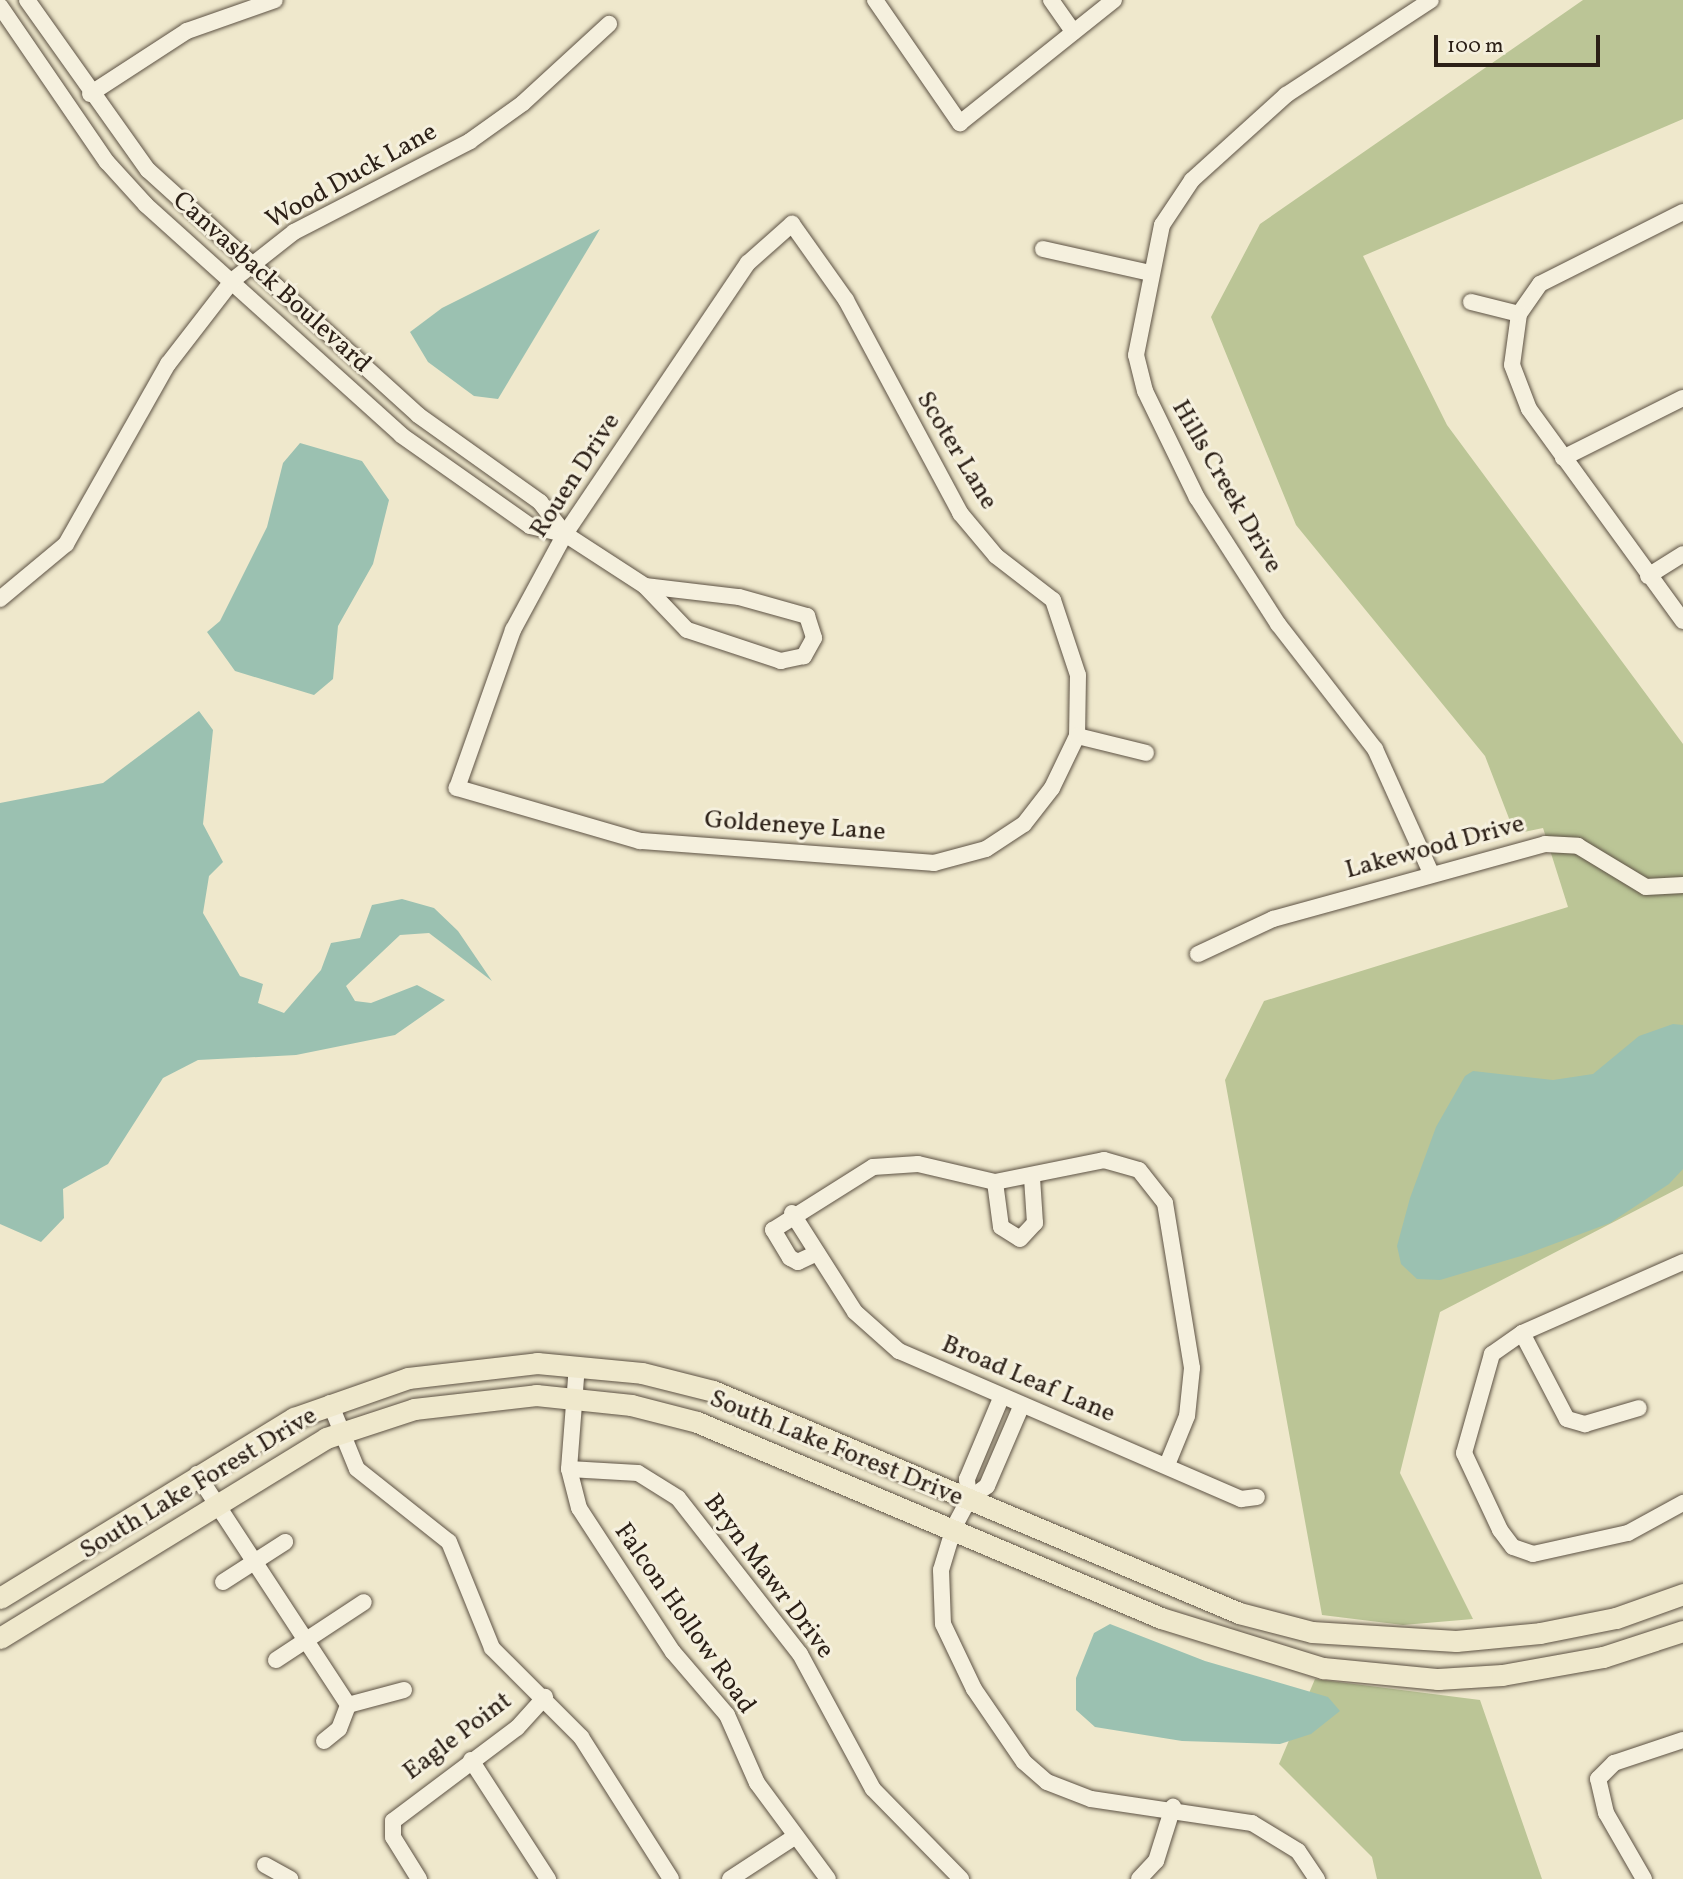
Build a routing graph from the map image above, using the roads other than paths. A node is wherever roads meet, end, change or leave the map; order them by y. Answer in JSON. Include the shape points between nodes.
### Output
{"nodes":[{"id":1,"x":27,"y":0,"type":"edge"},
{"id":2,"x":275,"y":0,"type":"edge"},
{"id":3,"x":876,"y":0,"type":"edge"},
{"id":4,"x":1051,"y":0,"type":"edge"},
{"id":5,"x":1114,"y":0,"type":"edge"},
{"id":6,"x":1431,"y":0,"type":"edge"},
{"id":7,"x":0,"y":6,"type":"edge"},
{"id":8,"x":609,"y":24,"type":"dead end"},
{"id":9,"x":1073,"y":32,"type":"junction"},
{"id":10,"x":90,"y":94,"type":"junction"},
{"id":11,"x":1683,"y":212,"type":"edge"},
{"id":12,"x":792,"y":224,"type":"joint"},
{"id":13,"x":1043,"y":249,"type":"dead end"},
{"id":14,"x":253,"y":263,"type":"junction"},
{"id":15,"x":1150,"y":273,"type":"junction"},
{"id":16,"x":233,"y":280,"type":"junction"},
{"id":17,"x":1471,"y":302,"type":"dead end"},
{"id":18,"x":1519,"y":314,"type":"junction"},
{"id":19,"x":1683,"y":398,"type":"edge"},
{"id":20,"x":1563,"y":457,"type":"junction"},
{"id":21,"x":565,"y":534,"type":"junction"},
{"id":22,"x":1683,"y":554,"type":"edge"},
{"id":23,"x":1648,"y":576,"type":"junction"},
{"id":24,"x":645,"y":586,"type":"junction"},
{"id":25,"x":0,"y":599,"type":"edge"},
{"id":26,"x":1683,"y":621,"type":"edge"},
{"id":27,"x":1077,"y":736,"type":"junction"},
{"id":28,"x":1146,"y":753,"type":"dead end"},
{"id":29,"x":457,"y":788,"type":"joint"},
{"id":30,"x":1431,"y":873,"type":"junction"},
{"id":31,"x":1683,"y":884,"type":"edge"},
{"id":32,"x":1198,"y":954,"type":"dead end"},
{"id":33,"x":1032,"y":1178,"type":"junction"},
{"id":34,"x":995,"y":1182,"type":"junction"},
{"id":35,"x":792,"y":1213,"type":"junction"},
{"id":36,"x":817,"y":1253,"type":"junction"},
{"id":37,"x":1683,"y":1262,"type":"edge"},
{"id":38,"x":1522,"y":1333,"type":"junction"},
{"id":39,"x":577,"y":1365,"type":"junction"},
{"id":40,"x":574,"y":1398,"type":"junction"},
{"id":41,"x":1002,"y":1398,"type":"junction"},
{"id":42,"x":330,"y":1403,"type":"junction"},
{"id":43,"x":1021,"y":1406,"type":"junction"},
{"id":44,"x":1639,"y":1408,"type":"dead end"},
{"id":45,"x":341,"y":1432,"type":"junction"},
{"id":46,"x":1167,"y":1465,"type":"junction"},
{"id":47,"x":569,"y":1469,"type":"junction"},
{"id":48,"x":197,"y":1474,"type":"junction"},
{"id":49,"x":1257,"y":1497,"type":"dead end"},
{"id":50,"x":970,"y":1499,"type":"junction"},
{"id":51,"x":1683,"y":1503,"type":"edge"},
{"id":52,"x":216,"y":1504,"type":"junction"},
{"id":53,"x":954,"y":1527,"type":"junction"},
{"id":54,"x":285,"y":1542,"type":"dead end"},
{"id":55,"x":254,"y":1563,"type":"junction"},
{"id":56,"x":223,"y":1583,"type":"dead end"},
{"id":57,"x":1683,"y":1594,"type":"edge"},
{"id":58,"x":0,"y":1598,"type":"edge"},
{"id":59,"x":364,"y":1602,"type":"dead end"},
{"id":60,"x":1683,"y":1631,"type":"edge"},
{"id":61,"x":0,"y":1637,"type":"edge"},
{"id":62,"x":304,"y":1642,"type":"junction"},
{"id":63,"x":276,"y":1660,"type":"dead end"},
{"id":64,"x":404,"y":1690,"type":"dead end"},
{"id":65,"x":545,"y":1697,"type":"junction"},
{"id":66,"x":348,"y":1705,"type":"junction"},
{"id":67,"x":1683,"y":1740,"type":"edge"},
{"id":68,"x":324,"y":1741,"type":"dead end"},
{"id":69,"x":471,"y":1760,"type":"junction"},
{"id":70,"x":1173,"y":1807,"type":"junction"},
{"id":71,"x":793,"y":1838,"type":"junction"},
{"id":72,"x":265,"y":1865,"type":"dead end"},
{"id":73,"x":1309,"y":1876,"type":"edge"},
{"id":74,"x":290,"y":1879,"type":"edge"},
{"id":75,"x":419,"y":1879,"type":"edge"},
{"id":76,"x":548,"y":1879,"type":"edge"},
{"id":77,"x":671,"y":1879,"type":"edge"},
{"id":78,"x":730,"y":1879,"type":"edge"},
{"id":79,"x":828,"y":1879,"type":"edge"},
{"id":80,"x":961,"y":1879,"type":"edge"},
{"id":81,"x":1139,"y":1879,"type":"edge"},
{"id":82,"x":1644,"y":1879,"type":"edge"}],
"edges":[{"from":1,"to":10,"type":"street","name":"Canvasback Boulevard"},
{"from":2,"to":10,"type":"street","via":[[187,31]]},
{"from":3,"to":9,"type":"street","via":[[960,122]]},
{"from":4,"to":9,"type":"street"},
{"from":5,"to":9,"type":"street"},
{"from":6,"to":15,"type":"street","name":"Hills Creek Drive","via":[[1286,95],[1211,159],[1162,225]]},
{"from":7,"to":16,"type":"street","name":"Canvasback Boulevard","via":[[107,162],[146,205]]},
{"from":8,"to":14,"type":"street","name":"Wood Duck Lane","via":[[523,103],[470,141],[294,232]]},
{"from":10,"to":14,"type":"street","name":"Canvasback Boulevard","via":[[163,186]]},
{"from":11,"to":18,"type":"street","via":[[1563,268],[1540,284]]},
{"from":12,"to":21,"type":"street","name":"Rouen Drive","via":[[748,262]]},
{"from":12,"to":27,"type":"street","name":"Scoter Lane","via":[[846,300],[960,513],[996,556],[1053,600],[1078,675]]},
{"from":13,"to":15,"type":"street"},
{"from":14,"to":16,"type":"street","name":"Wood Duck Lane"},
{"from":14,"to":21,"type":"street","name":"Canvasback Boulevard","via":[[418,415],[540,502]]},
{"from":15,"to":30,"type":"street","name":"Hills Creek Drive","via":[[1145,332],[1136,355],[1157,420],[1221,539],[1379,756]]},
{"from":16,"to":21,"type":"street","name":"Canvasback Boulevard","via":[[401,435],[530,526]]},
{"from":16,"to":25,"type":"street","name":"Wood Duck Lane","via":[[168,364],[66,544]]},
{"from":17,"to":18,"type":"street"},
{"from":18,"to":20,"type":"street","via":[[1512,365],[1519,390]]},
{"from":19,"to":20,"type":"street"},
{"from":20,"to":23,"type":"street"},
{"from":21,"to":24,"type":"street","name":"Canvasback Boulevard"},
{"from":21,"to":29,"type":"street","name":"Rouen Drive","via":[[513,630]]},
{"from":22,"to":23,"type":"street"},
{"from":23,"to":26,"type":"street"},
{"from":24,"to":24,"type":"street","name":"Canvasback Boulevard","via":[[739,597],[807,616],[814,638],[804,656],[781,661],[687,630]]},
{"from":27,"to":28,"type":"street"},
{"from":27,"to":29,"type":"street","name":"Goldeneye Lane","via":[[1052,788],[1024,824],[986,849],[934,863],[640,841]]},
{"from":30,"to":31,"type":"street","name":"Lakewood Drive","via":[[1555,842],[1590,851],[1646,887]]},
{"from":30,"to":32,"type":"street","name":"Lakewood Drive","via":[[1273,919]]},
{"from":33,"to":34,"type":"street"},
{"from":33,"to":34,"type":"street","via":[[1035,1223],[1020,1239],[1001,1227]]},
{"from":33,"to":46,"type":"street","via":[[1104,1160],[1139,1170],[1165,1203],[1192,1368],[1187,1416]]},
{"from":34,"to":35,"type":"street","via":[[895,1163],[851,1176]]},
{"from":35,"to":36,"type":"street","name":"Broad Leaf Lane"},
{"from":35,"to":36,"type":"street","via":[[773,1230],[776,1240],[798,1262]]},
{"from":36,"to":41,"type":"street","name":"Broad Leaf Lane","via":[[877,1335]]},
{"from":37,"to":38,"type":"street"},
{"from":38,"to":44,"type":"street","via":[[1567,1419],[1585,1424]]},
{"from":38,"to":51,"type":"street","via":[[1488,1359],[1464,1453],[1474,1486],[1507,1541],[1533,1554],[1558,1552],[1628,1533]]},
{"from":39,"to":40,"type":"street","name":"Falcon Hollow Road"},
{"from":39,"to":42,"type":"main road","name":"South Lake Forest Drive","via":[[462,1368]]},
{"from":39,"to":50,"type":"main road","name":"South Lake Forest Drive","via":[[713,1391]]},
{"from":40,"to":45,"type":"main road","name":"South Lake Forest Drive","via":[[466,1401]]},
{"from":40,"to":47,"type":"street","name":"Falcon Hollow Road"},
{"from":40,"to":53,"type":"main road","name":"South Lake Forest Drive","via":[[697,1422]]},
{"from":41,"to":43,"type":"street","name":"Broad Leaf Lane"},
{"from":41,"to":50,"type":"street","via":[[967,1479]]},
{"from":42,"to":45,"type":"street"},
{"from":42,"to":48,"type":"main road","name":"South Lake Forest Drive"},
{"from":43,"to":46,"type":"street","name":"Broad Leaf Lane"},
{"from":43,"to":50,"type":"street","via":[[987,1486]]},
{"from":45,"to":52,"type":"main road","name":"South Lake Forest Drive"},
{"from":45,"to":65,"type":"street","via":[[365,1480],[433,1524],[449,1542],[492,1648]]},
{"from":46,"to":49,"type":"street","name":"Broad Leaf Lane","via":[[1241,1499]]},
{"from":47,"to":71,"type":"street","name":"Falcon Hollow Road","via":[[587,1523],[673,1652],[727,1715],[757,1783]]},
{"from":47,"to":80,"type":"street","name":"Bryn Mawr Drive","via":[[638,1473],[678,1498],[800,1654],[873,1789]]},
{"from":48,"to":52,"type":"street"},
{"from":48,"to":58,"type":"main road","name":"South Lake Forest Drive"},
{"from":50,"to":53,"type":"street"},
{"from":50,"to":57,"type":"main road","name":"South Lake Forest Drive","via":[[1240,1613],[1312,1632],[1456,1641],[1540,1633],[1616,1618]]},
{"from":52,"to":55,"type":"street"},
{"from":52,"to":61,"type":"main road","name":"South Lake Forest Drive"},
{"from":53,"to":60,"type":"main road","name":"South Lake Forest Drive","via":[[1161,1618],[1322,1668],[1438,1679],[1502,1675],[1603,1657]]},
{"from":53,"to":70,"type":"street","via":[[940,1578],[943,1624],[974,1689],[1024,1762],[1047,1782],[1091,1799]]},
{"from":54,"to":55,"type":"street"},
{"from":55,"to":56,"type":"street"},
{"from":55,"to":62,"type":"street"},
{"from":59,"to":62,"type":"street"},
{"from":62,"to":63,"type":"street"},
{"from":62,"to":66,"type":"street"},
{"from":64,"to":66,"type":"street"},
{"from":65,"to":69,"type":"street","name":"Eagle Point","via":[[517,1728]]},
{"from":65,"to":77,"type":"street","via":[[581,1737]]},
{"from":66,"to":68,"type":"street","via":[[339,1729]]},
{"from":67,"to":82,"type":"street","via":[[1615,1763],[1598,1779],[1606,1813]]},
{"from":69,"to":75,"type":"street","name":"Eagle Point","via":[[399,1813],[394,1837]]},
{"from":69,"to":76,"type":"street"},
{"from":70,"to":73,"type":"street","via":[[1252,1823],[1277,1834]]},
{"from":70,"to":81,"type":"street","via":[[1156,1861]]},
{"from":71,"to":78,"type":"street"},
{"from":71,"to":79,"type":"street","name":"Falcon Hollow Road"},
{"from":72,"to":74,"type":"street"}]}
